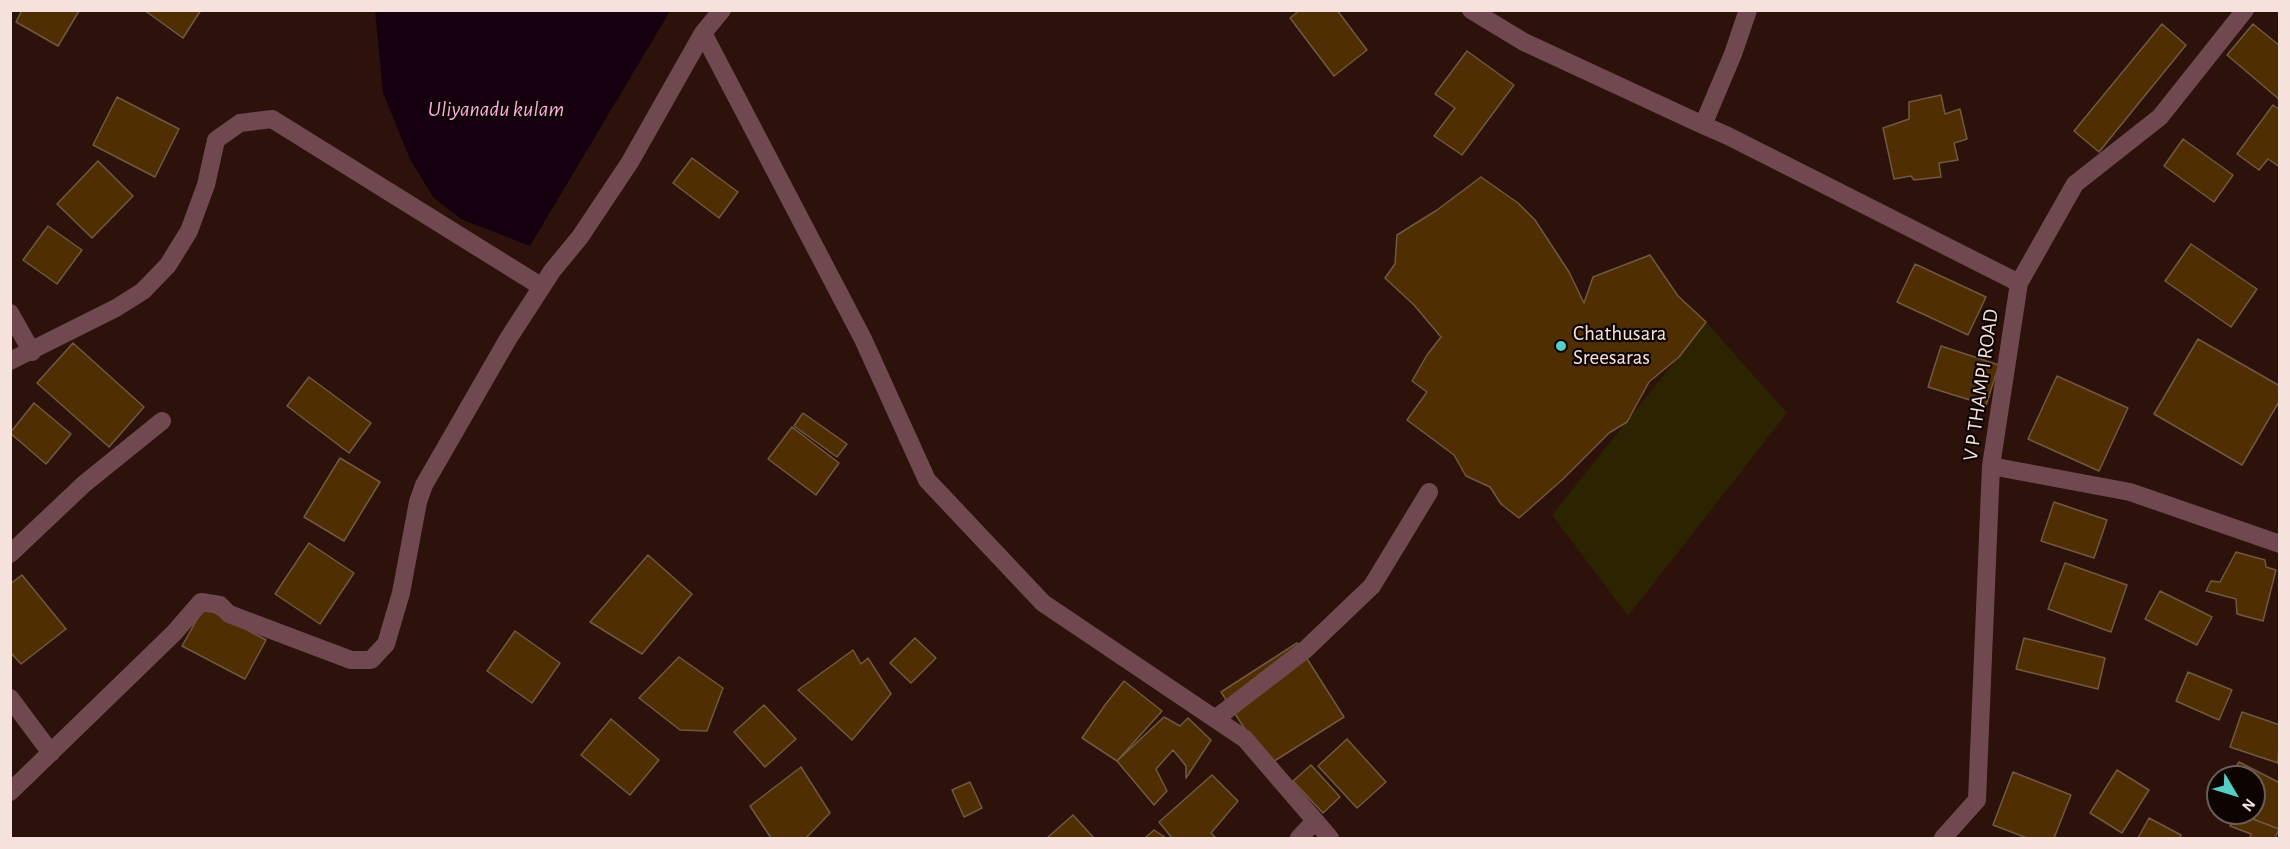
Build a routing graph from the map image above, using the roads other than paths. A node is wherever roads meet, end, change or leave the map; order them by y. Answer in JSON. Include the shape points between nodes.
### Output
{"nodes":[{"id":1,"x":722,"y":10,"type":"edge"},
{"id":2,"x":1471,"y":10,"type":"edge"},
{"id":3,"x":1748,"y":10,"type":"edge"},
{"id":4,"x":2245,"y":10,"type":"edge"},
{"id":5,"x":1494,"y":16,"type":"edge"},
{"id":6,"x":703,"y":33,"type":"junction"},
{"id":7,"x":1702,"y":125,"type":"junction"},
{"id":8,"x":2019,"y":284,"type":"junction"},
{"id":9,"x":542,"y":287,"type":"junction"},
{"id":10,"x":10,"y":313,"type":"edge"},
{"id":11,"x":32,"y":352,"type":"junction"},
{"id":12,"x":10,"y":361,"type":"edge"},
{"id":13,"x":162,"y":421,"type":"dead end"},
{"id":14,"x":1991,"y":466,"type":"junction"},
{"id":15,"x":1429,"y":492,"type":"dead end"},
{"id":16,"x":2280,"y":544,"type":"edge"},
{"id":17,"x":10,"y":554,"type":"edge"},
{"id":18,"x":10,"y":698,"type":"edge"},
{"id":19,"x":1215,"y":719,"type":"junction"},
{"id":20,"x":51,"y":753,"type":"junction"},
{"id":21,"x":10,"y":792,"type":"edge"},
{"id":22,"x":1315,"y":821,"type":"junction"},
{"id":23,"x":1299,"y":838,"type":"edge"},
{"id":24,"x":1330,"y":838,"type":"edge"},
{"id":25,"x":1943,"y":838,"type":"edge"}],
"edges":[{"from":1,"to":6,"type":"street"},
{"from":2,"to":5,"type":"street"},
{"from":3,"to":7,"type":"street"},
{"from":4,"to":8,"type":"street","name":"V P THAMPI ROAD","via":[[2160,117],[2075,184]]},
{"from":5,"to":7,"type":"street","via":[[1524,42]]},
{"from":6,"to":9,"type":"street","via":[[630,162]]},
{"from":6,"to":19,"type":"street","via":[[863,339],[927,480],[1043,603]]},
{"from":7,"to":8,"type":"street"},
{"from":8,"to":14,"type":"street","name":"V P THAMPI ROAD"},
{"from":9,"to":11,"type":"street","via":[[272,119],[240,123],[216,140],[206,185],[189,231],[168,265],[142,291],[116,308]]},
{"from":9,"to":20,"type":"street","via":[[424,485],[393,623],[386,644],[371,660],[351,660],[229,614],[220,605],[201,602]]},
{"from":10,"to":11,"type":"street"},
{"from":11,"to":12,"type":"street"},
{"from":13,"to":17,"type":"street","via":[[84,484]]},
{"from":14,"to":16,"type":"street","via":[[2130,492]]},
{"from":14,"to":25,"type":"street","name":"V P THAMPI ROAD","via":[[1977,800]]},
{"from":15,"to":19,"type":"street","via":[[1372,586],[1306,649]]},
{"from":18,"to":20,"type":"street"},
{"from":19,"to":22,"type":"street","via":[[1245,739]]},
{"from":20,"to":21,"type":"street"},
{"from":22,"to":23,"type":"street"},
{"from":22,"to":24,"type":"street"}]}
